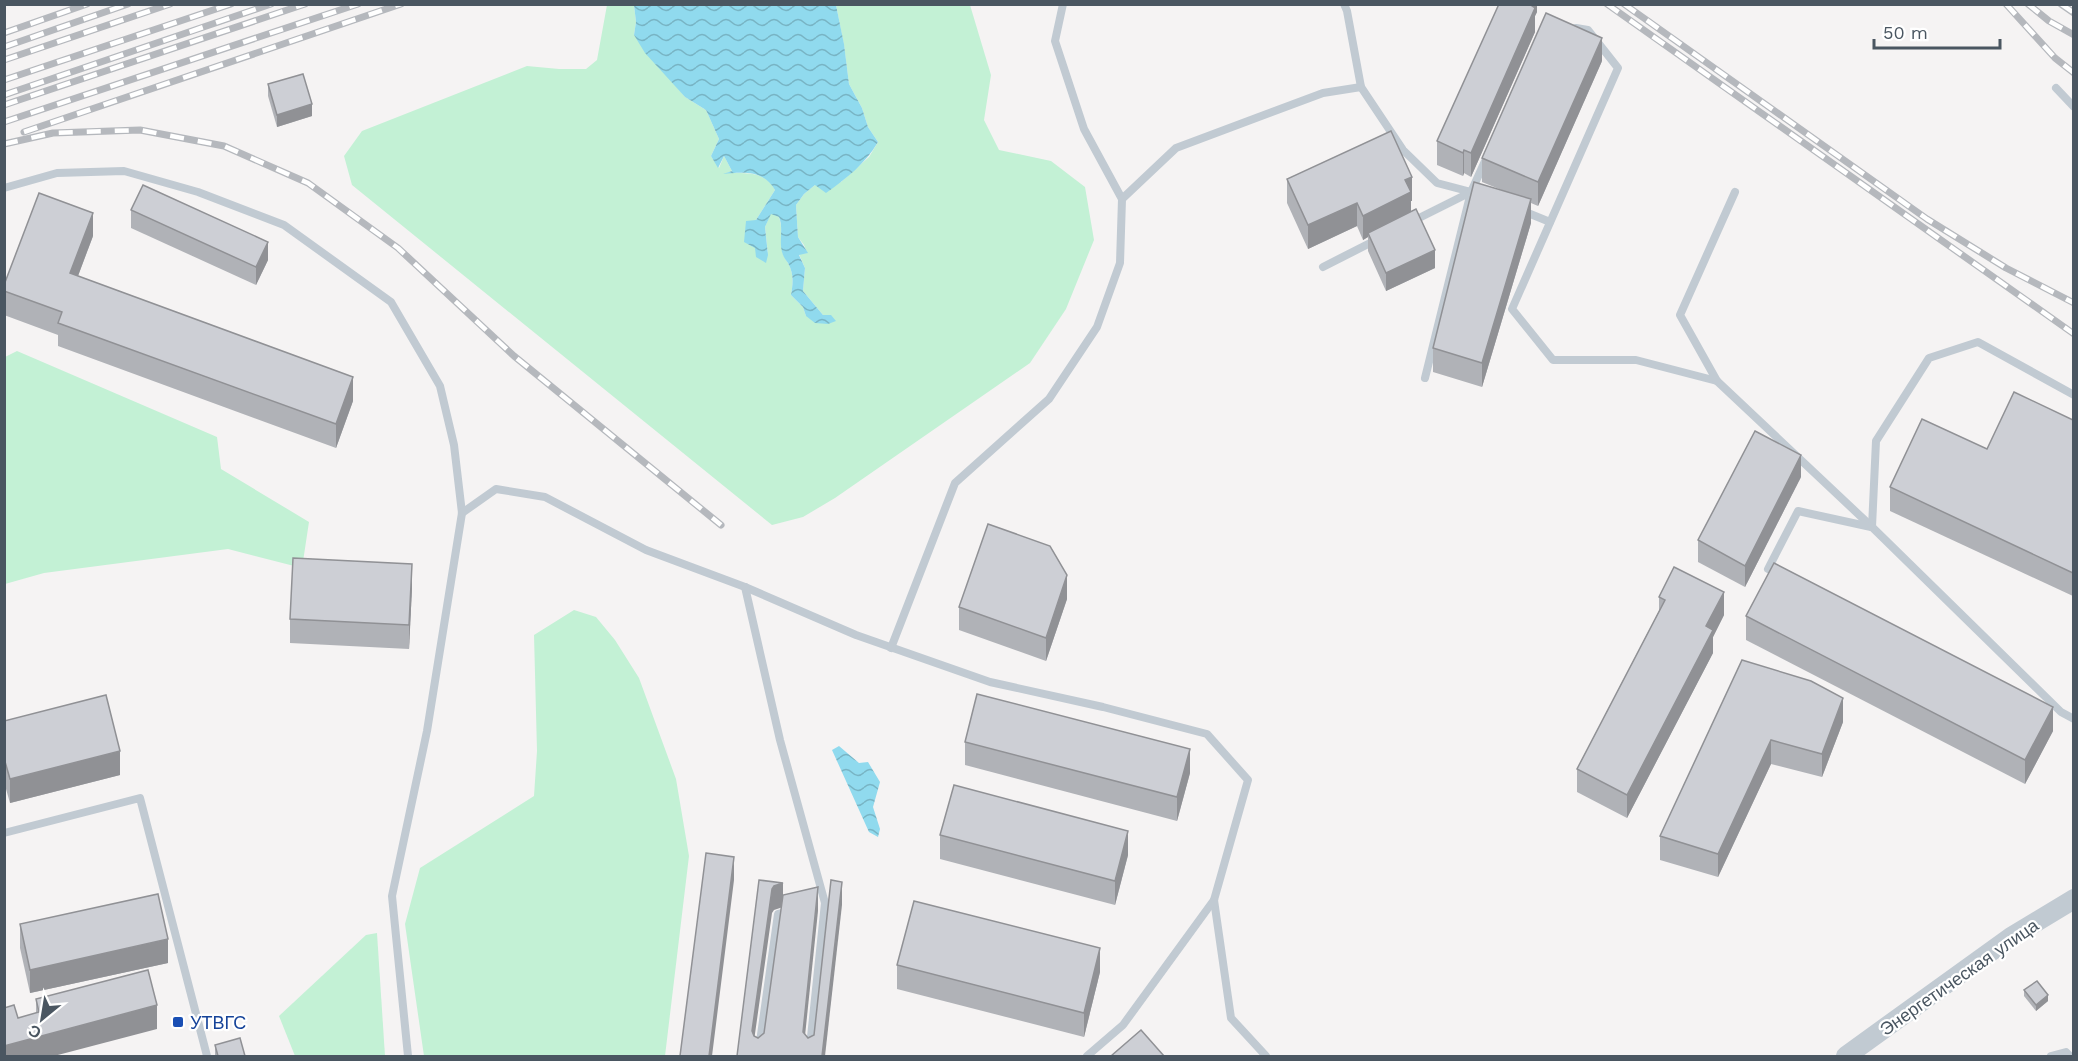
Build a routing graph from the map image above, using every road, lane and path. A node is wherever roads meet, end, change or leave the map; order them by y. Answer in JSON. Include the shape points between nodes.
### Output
{"nodes":[{"id":1,"x":1063,"y":4,"type":"edge"},
{"id":2,"x":1344,"y":4,"type":"edge"},
{"id":3,"x":1566,"y":26,"type":"edge"},
{"id":4,"x":1361,"y":87,"type":"junction"},
{"id":5,"x":2056,"y":88,"type":"dead end"},
{"id":6,"x":2073,"y":107,"type":"edge"},
{"id":7,"x":1490,"y":150,"type":"edge"},
{"id":8,"x":4,"y":188,"type":"edge"},
{"id":9,"x":1471,"y":192,"type":"junction"},
{"id":10,"x":1735,"y":192,"type":"dead end"},
{"id":11,"x":1481,"y":195,"type":"edge"},
{"id":12,"x":1122,"y":199,"type":"junction"},
{"id":13,"x":1511,"y":207,"type":"edge"},
{"id":14,"x":1550,"y":222,"type":"junction"},
{"id":15,"x":1408,"y":224,"type":"edge"},
{"id":16,"x":1387,"y":235,"type":"edge"},
{"id":17,"x":1323,"y":267,"type":"dead end"},
{"id":18,"x":1425,"y":378,"type":"dead end"},
{"id":19,"x":1717,"y":381,"type":"junction"},
{"id":20,"x":2073,"y":394,"type":"edge"},
{"id":21,"x":462,"y":513,"type":"junction"},
{"id":22,"x":1872,"y":527,"type":"junction"},
{"id":23,"x":1768,"y":568,"type":"edge"},
{"id":24,"x":745,"y":587,"type":"junction"},
{"id":25,"x":891,"y":648,"type":"junction"},
{"id":26,"x":2073,"y":719,"type":"edge"},
{"id":27,"x":4,"y":833,"type":"edge"},
{"id":28,"x":2073,"y":899,"type":"edge"},
{"id":29,"x":1214,"y":900,"type":"junction"},
{"id":30,"x":825,"y":903,"type":"junction"},
{"id":31,"x":813,"y":906,"type":"edge"},
{"id":32,"x":801,"y":909,"type":"edge"},
{"id":33,"x":207,"y":1056,"type":"edge"},
{"id":34,"x":408,"y":1056,"type":"edge"},
{"id":35,"x":758,"y":1056,"type":"edge"},
{"id":36,"x":809,"y":1056,"type":"edge"},
{"id":37,"x":1087,"y":1056,"type":"edge"},
{"id":38,"x":1266,"y":1056,"type":"edge"},
{"id":39,"x":1846,"y":1056,"type":"edge"},
{"id":40,"x":2051,"y":1056,"type":"edge"},
{"id":41,"x":2070,"y":1056,"type":"edge"}],
"edges":[{"from":1,"to":12,"type":"lane","via":[[1054,41],[1084,129]]},
{"from":2,"to":4,"type":"lane"},
{"from":3,"to":14,"type":"lane","via":[[1588,30],[1618,68]]},
{"from":4,"to":9,"type":"lane","via":[[1403,150],[1437,183]]},
{"from":4,"to":12,"type":"lane","via":[[1323,93],[1176,148]]},
{"from":5,"to":6,"type":"lane"},
{"from":7,"to":9,"type":"lane"},
{"from":8,"to":21,"type":"lane","via":[[57,173],[124,171],[198,192],[284,225],[332,258],[391,302],[440,386],[454,445]]},
{"from":9,"to":11,"type":"lane"},
{"from":9,"to":15,"type":"lane"},
{"from":9,"to":18,"type":"lane"},
{"from":10,"to":19,"type":"lane","via":[[1680,315]]},
{"from":12,"to":25,"type":"lane","via":[[1120,263],[1097,327],[1049,399],[956,483]]},
{"from":13,"to":14,"type":"lane"},
{"from":14,"to":19,"type":"lane","via":[[1512,309],[1553,360],[1636,360]]},
{"from":16,"to":17,"type":"lane"},
{"from":19,"to":22,"type":"lane"},
{"from":20,"to":22,"type":"lane","via":[[1978,342],[1929,358],[1876,441]]},
{"from":21,"to":24,"type":"lane","via":[[496,489],[545,497],[646,550]]},
{"from":21,"to":34,"type":"lane","via":[[427,731],[392,896]]},
{"from":22,"to":23,"type":"lane","via":[[1798,511]]},
{"from":22,"to":26,"type":"lane","via":[[2061,712]]},
{"from":24,"to":25,"type":"lane"},
{"from":24,"to":30,"type":"lane","via":[[780,740]]},
{"from":25,"to":29,"type":"lane","via":[[990,682],[1207,734],[1248,780]]},
{"from":27,"to":33,"type":"lane","via":[[140,798]]},
{"from":28,"to":39,"type":"street","name":"Энергетическая улица","via":[[2011,937]]},
{"from":29,"to":37,"type":"lane","via":[[1123,1025]]},
{"from":29,"to":38,"type":"lane","via":[[1231,1018]]},
{"from":30,"to":31,"type":"lane"},
{"from":30,"to":36,"type":"lane"},
{"from":32,"to":35,"type":"lane","via":[[778,914]]},
{"from":40,"to":41,"type":"lane","via":[[2066,1052]]}]}
